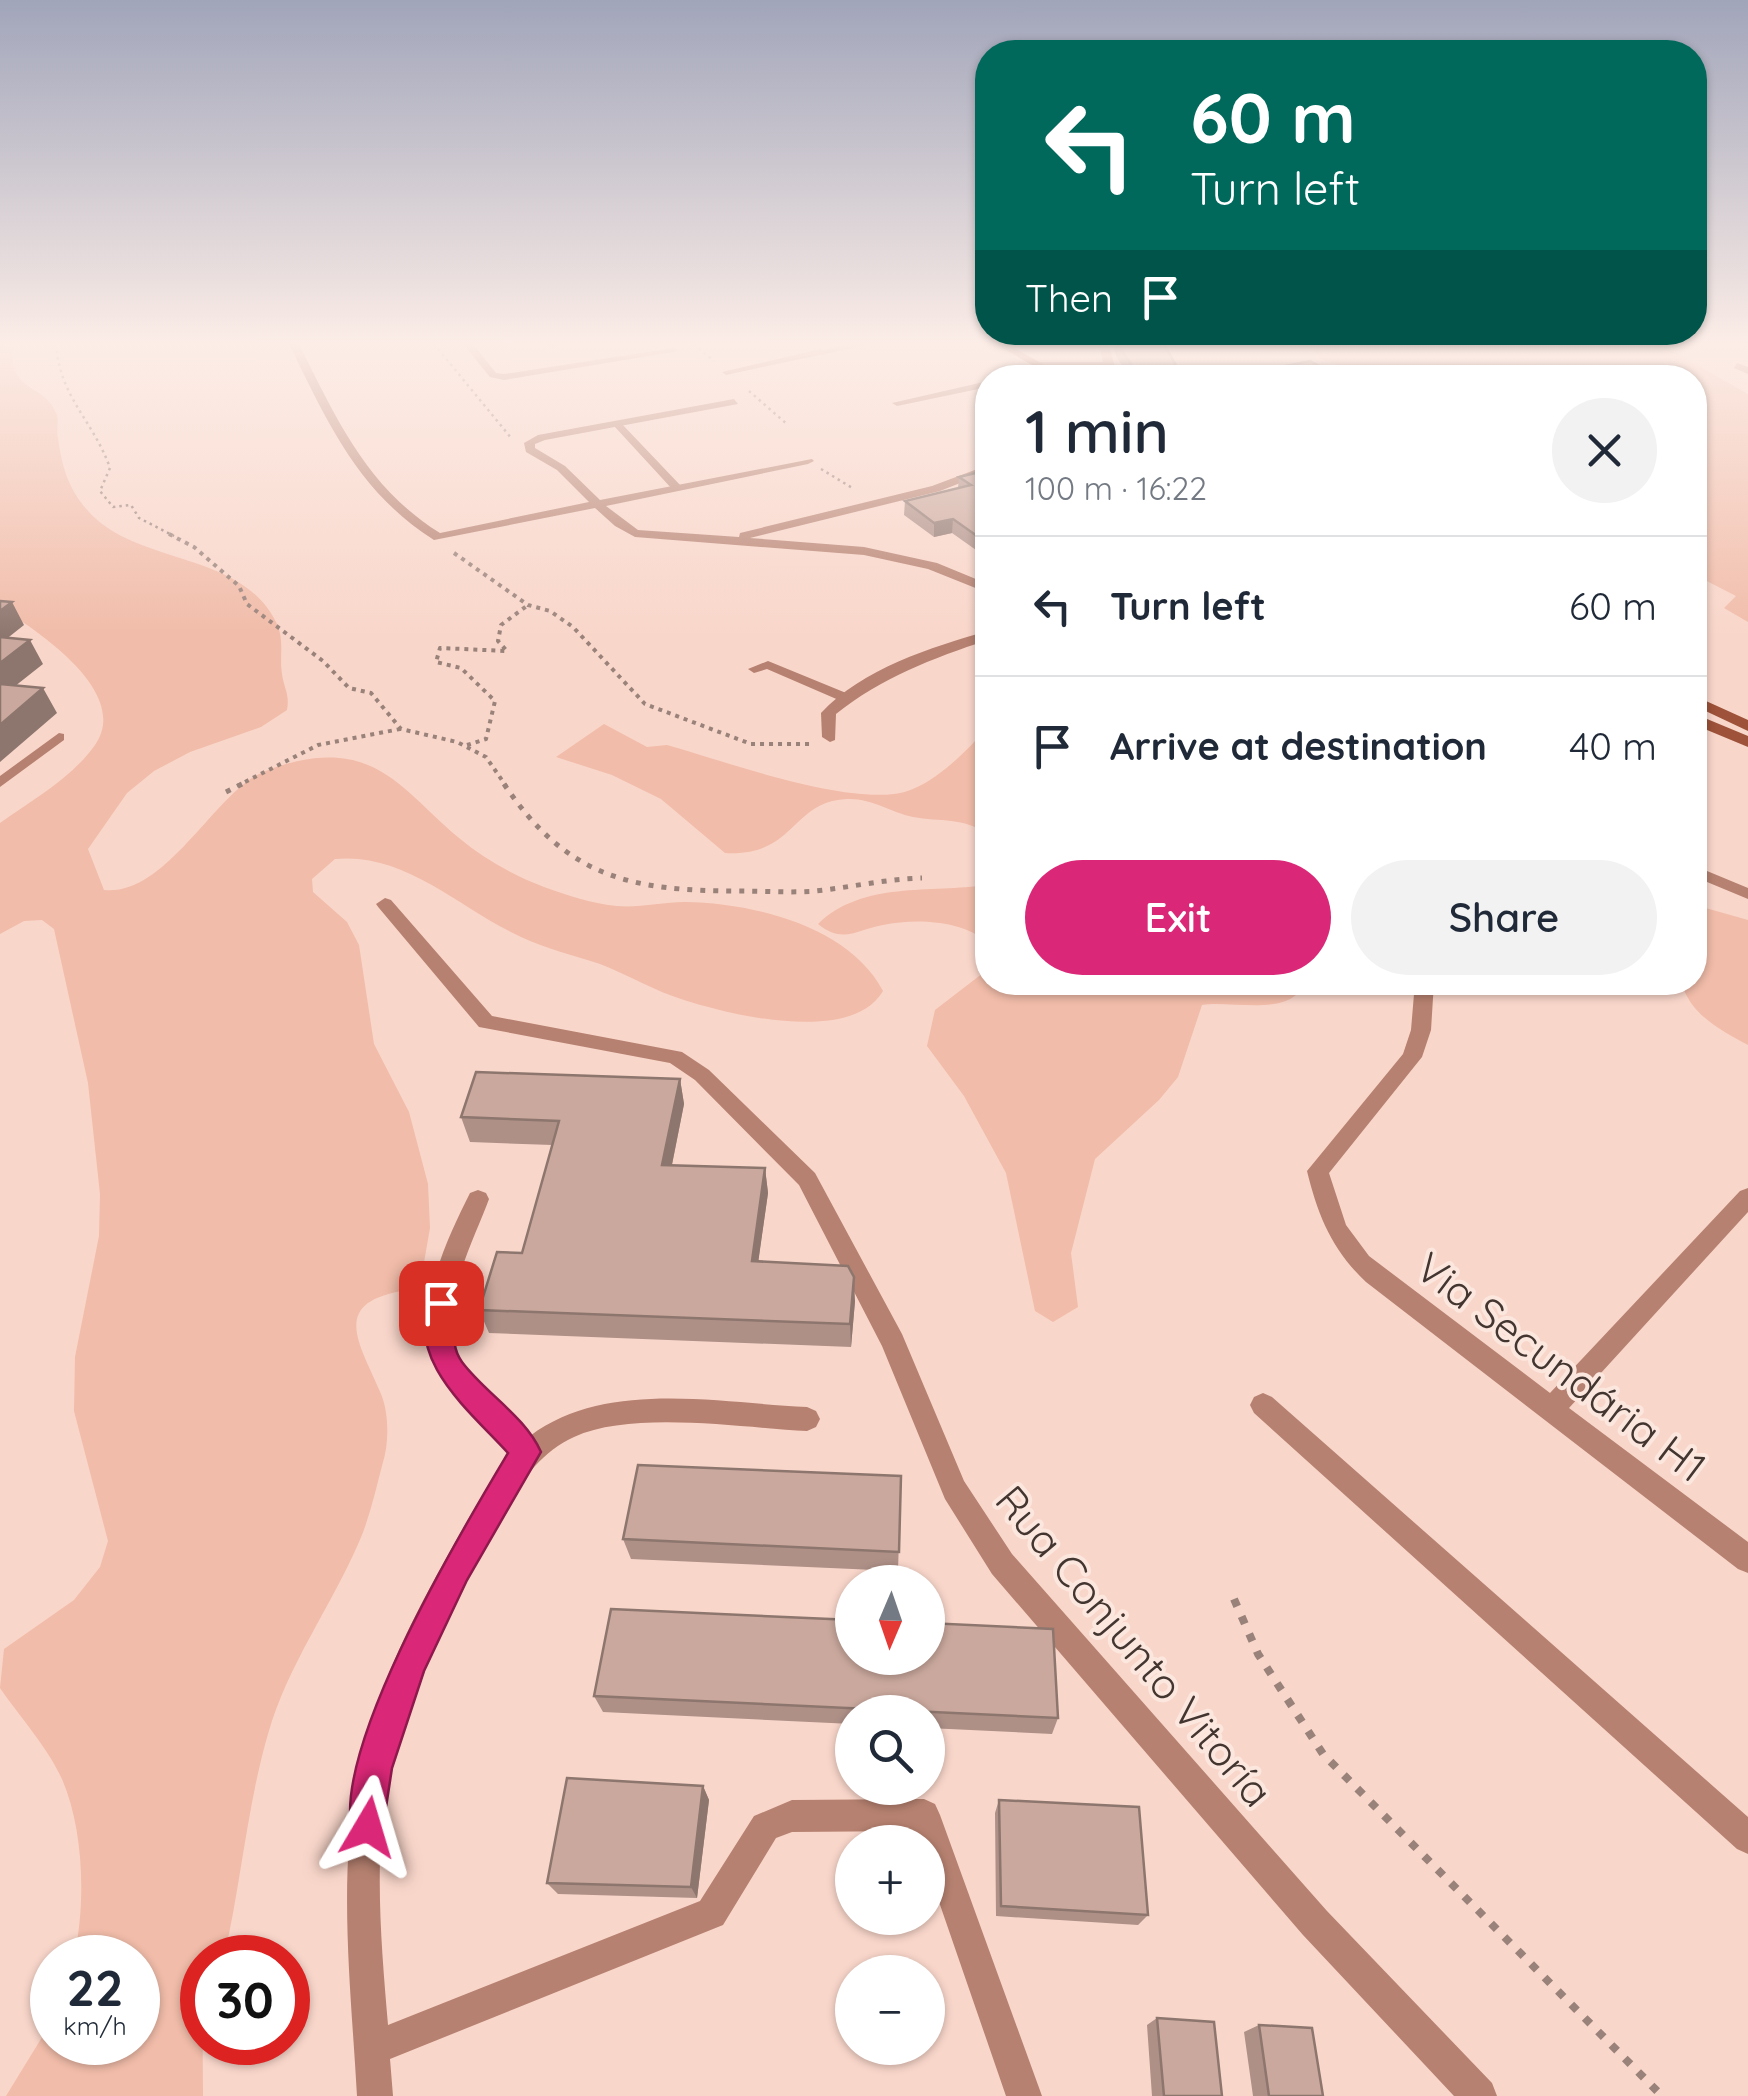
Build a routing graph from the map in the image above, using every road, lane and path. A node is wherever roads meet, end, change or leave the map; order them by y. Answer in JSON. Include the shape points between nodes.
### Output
{"nodes":[{"id":1,"x":101,"y":442,"type":"edge"},
{"id":2,"x":343,"y":442,"type":"edge"},
{"id":3,"x":525,"y":442,"type":"edge"},
{"id":4,"x":534,"y":442,"type":"edge"},
{"id":5,"x":634,"y":442,"type":"edge"},
{"id":6,"x":530,"y":443,"type":"junction"},
{"id":7,"x":808,"y":462,"type":"joint"},
{"id":8,"x":975,"y":473,"type":"edge"},
{"id":9,"x":677,"y":488,"type":"junction"},
{"id":10,"x":595,"y":502,"type":"junction"},
{"id":11,"x":878,"y":503,"type":"junction"},
{"id":12,"x":438,"y":537,"type":"junction"},
{"id":13,"x":724,"y":541,"type":"junction"},
{"id":14,"x":975,"y":584,"type":"edge"},
{"id":15,"x":528,"y":605,"type":"junction"},
{"id":16,"x":975,"y":639,"type":"edge"},
{"id":17,"x":754,"y":669,"type":"dead end"},
{"id":18,"x":846,"y":698,"type":"junction"},
{"id":19,"x":1707,"y":705,"type":"edge"},
{"id":20,"x":1746,"y":722,"type":"edge"},
{"id":21,"x":1707,"y":724,"type":"edge"},
{"id":22,"x":402,"y":728,"type":"junction"},
{"id":23,"x":830,"y":737,"type":"joint"},
{"id":24,"x":59,"y":738,"type":"dead end"},
{"id":25,"x":1748,"y":742,"type":"edge"},
{"id":26,"x":466,"y":746,"type":"junction"},
{"id":27,"x":0,"y":783,"type":"edge"},
{"id":28,"x":226,"y":792,"type":"dead end"},
{"id":29,"x":1707,"y":876,"type":"edge"},
{"id":30,"x":922,"y":878,"type":"dead end"},
{"id":31,"x":1748,"y":894,"type":"edge"},
{"id":32,"x":385,"y":904,"type":"dead end"},
{"id":33,"x":1424,"y":995,"type":"edge"},
{"id":34,"x":1748,"y":1197,"type":"edge"},
{"id":35,"x":478,"y":1199,"type":"dead end"},
{"id":36,"x":1263,"y":1405,"type":"dead end"},
{"id":37,"x":1553,"y":1408,"type":"junction"},
{"id":38,"x":807,"y":1419,"type":"dead end"},
{"id":39,"x":526,"y":1452,"type":"junction"},
{"id":40,"x":1748,"y":1559,"type":"edge"},
{"id":41,"x":1234,"y":1598,"type":"dead end"},
{"id":42,"x":1748,"y":1838,"type":"edge"},
{"id":43,"x":372,"y":2048,"type":"junction"},
{"id":44,"x":375,"y":2096,"type":"edge"},
{"id":45,"x":1024,"y":2096,"type":"edge"},
{"id":46,"x":1479,"y":2096,"type":"edge"},
{"id":47,"x":1662,"y":2096,"type":"edge"}],
"edges":[{"from":1,"to":22,"type":"path","via":[[110,468],[100,491],[105,500],[131,505],[138,518],[194,547],[239,586],[248,604],[349,688],[371,693]]},
{"from":2,"to":12,"type":"street","via":[[409,519]]},
{"from":3,"to":6,"type":"path"},
{"from":4,"to":6,"type":"street"},
{"from":5,"to":9,"type":"lane"},
{"from":6,"to":10,"type":"street","via":[[530,450],[557,460]]},
{"from":7,"to":9,"type":"street"},
{"from":7,"to":11,"type":"path"},
{"from":8,"to":11,"type":"street"},
{"from":9,"to":10,"type":"street"},
{"from":10,"to":12,"type":"street"},
{"from":10,"to":13,"type":"street","via":[[635,534]]},
{"from":11,"to":13,"type":"street"},
{"from":12,"to":15,"type":"path"},
{"from":13,"to":14,"type":"street","via":[[864,550]]},
{"from":15,"to":23,"type":"path","via":[[573,626],[645,704],[751,744],[798,746]]},
{"from":15,"to":26,"type":"path","via":[[500,625],[498,641],[508,651],[440,648],[436,662],[461,668],[495,701],[486,739]]},
{"from":16,"to":18,"type":"street"},
{"from":17,"to":18,"type":"lane","via":[[768,665]]},
{"from":18,"to":23,"type":"street","via":[[828,713]]},
{"from":19,"to":20,"type":"street"},
{"from":21,"to":25,"type":"street"},
{"from":22,"to":26,"type":"path"},
{"from":22,"to":28,"type":"path","via":[[318,746]]},
{"from":24,"to":27,"type":"lane"},
{"from":26,"to":30,"type":"path","via":[[486,756],[530,823],[605,875],[704,891],[814,890]]},
{"from":29,"to":31,"type":"lane"},
{"from":32,"to":46,"type":"street","name":"Rua Conjunto Vitoría","via":[[486,1022],[675,1057],[702,1075],[806,1179],[893,1342],[954,1490],[1002,1564],[1315,1922]]},
{"from":33,"to":37,"type":"street","name":"Via Secundária H1","via":[[1412,1057],[1318,1170],[1332,1228],[1374,1276]]},
{"from":34,"to":37,"type":"street"},
{"from":35,"to":39,"type":"street","via":[[441,1303],[437,1338],[450,1369]]},
{"from":36,"to":42,"type":"street"},
{"from":37,"to":40,"type":"street","name":"Via Secundária H1"},
{"from":38,"to":39,"type":"street","via":[[624,1413],[570,1426]]},
{"from":39,"to":43,"type":"street","via":[[456,1569],[409,1666],[375,1768],[364,1857]]},
{"from":41,"to":47,"type":"path","via":[[1258,1654],[1322,1754]]},
{"from":43,"to":44,"type":"street"},
{"from":43,"to":45,"type":"street","via":[[712,1914],[765,1828],[792,1816],[924,1815]]}]}
